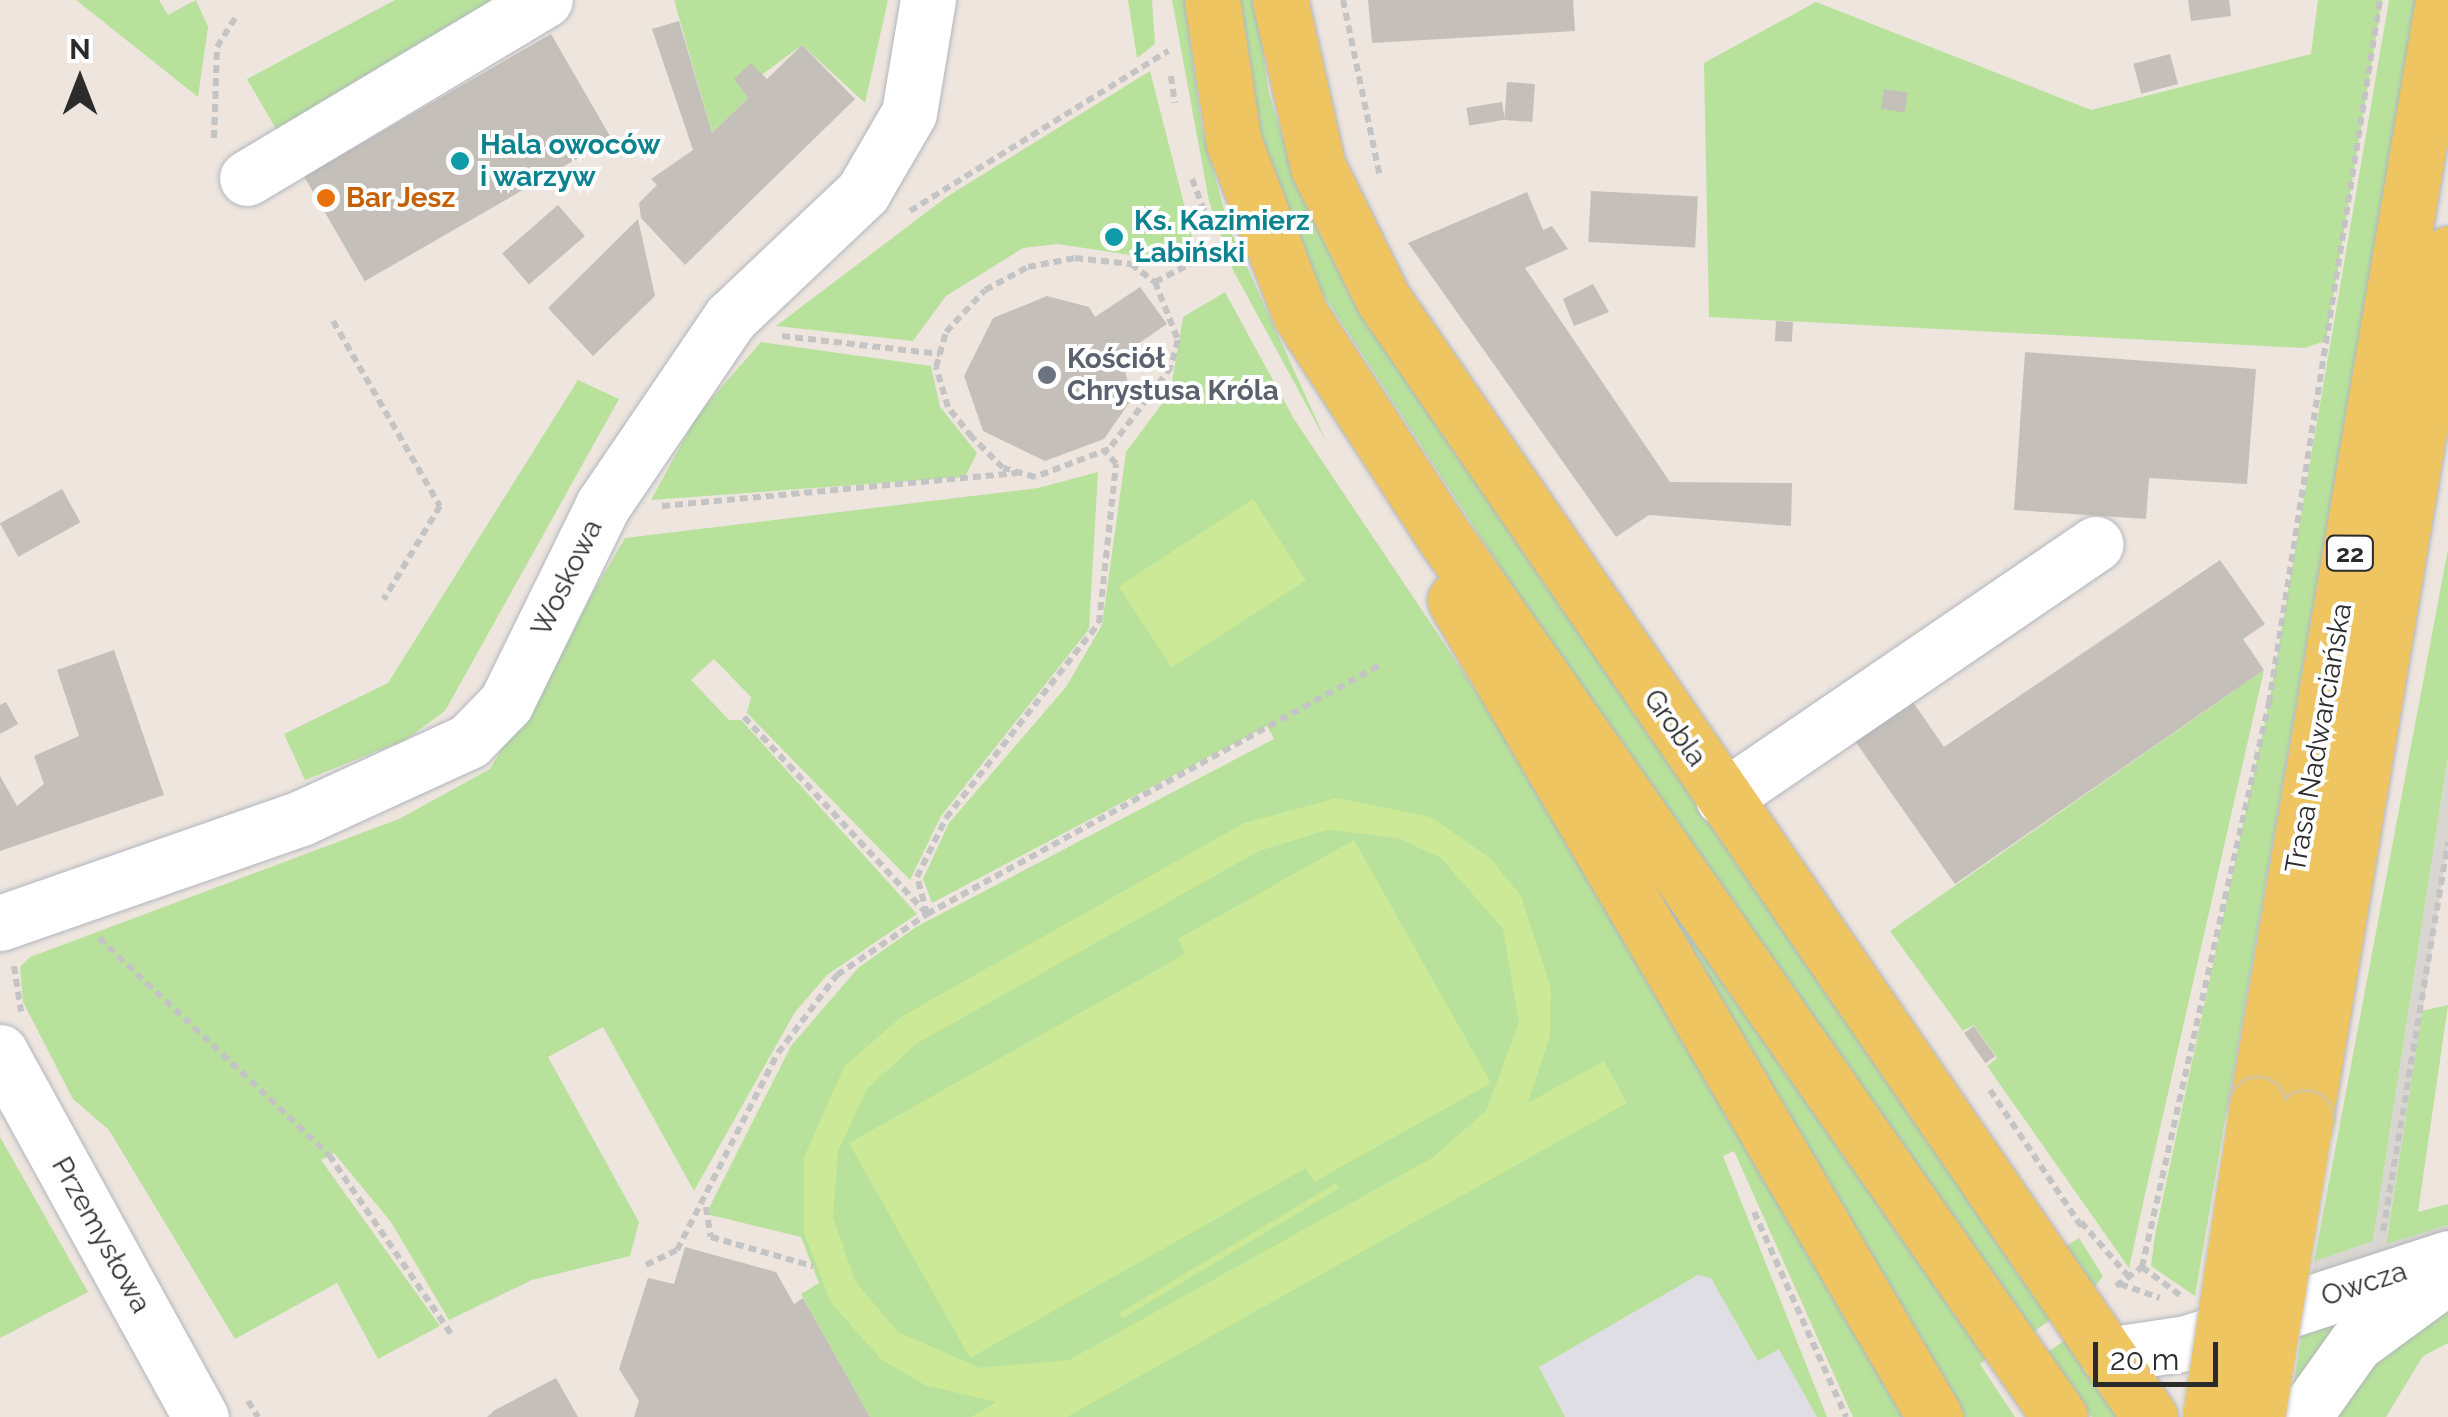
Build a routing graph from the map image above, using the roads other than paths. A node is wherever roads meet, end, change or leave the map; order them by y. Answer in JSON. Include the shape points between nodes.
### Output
{"nodes":[{"id":1,"x":546,"y":0,"type":"edge"},
{"id":2,"x":928,"y":0,"type":"edge"},
{"id":3,"x":1212,"y":0,"type":"edge"},
{"id":4,"x":1280,"y":0,"type":"edge"},
{"id":5,"x":2443,"y":0,"type":"edge"},
{"id":6,"x":230,"y":158,"type":"road end"},
{"id":7,"x":2448,"y":254,"type":"edge"},
{"id":8,"x":2441,"y":326,"type":"edge"},
{"id":9,"x":1429,"y":511,"type":"junction"},
{"id":10,"x":2096,"y":544,"type":"dead end"},
{"id":11,"x":1723,"y":798,"type":"junction"},
{"id":12,"x":0,"y":924,"type":"edge"},
{"id":13,"x":0,"y":1052,"type":"edge"},
{"id":14,"x":2281,"y":1112,"type":"junction"},
{"id":15,"x":2448,"y":1258,"type":"edge"},
{"id":16,"x":2448,"y":1276,"type":"edge"},
{"id":17,"x":2093,"y":1335,"type":"junction"},
{"id":18,"x":202,"y":1417,"type":"edge"},
{"id":19,"x":1935,"y":1417,"type":"edge"},
{"id":20,"x":2060,"y":1417,"type":"edge"},
{"id":21,"x":2150,"y":1417,"type":"edge"},
{"id":22,"x":2210,"y":1417,"type":"edge"},
{"id":23,"x":2257,"y":1417,"type":"edge"},
{"id":24,"x":2303,"y":1417,"type":"edge"}],
"edges":[{"from":1,"to":6,"type":"street"},
{"from":2,"to":12,"type":"street","name":"Woskowa","via":[[909,113],[863,192],[731,317],[601,510],[506,704],[470,740],[300,818]]},
{"from":3,"to":9,"type":"main road","via":[[1234,142],[1268,244],[1300,314]]},
{"from":4,"to":11,"type":"main road","name":"Grobla","via":[[1318,167],[1382,299]]},
{"from":5,"to":14,"type":"main road","name":"Trasa Nadwarciańska","number":"22"},
{"from":7,"to":8,"type":"main road","name":"Trasa Nadwarciańska","number":"22"},
{"from":8,"to":14,"type":"main road","name":"Trasa Nadwarciańska","number":"22"},
{"from":9,"to":19,"type":"main road","via":[[1468,629]]},
{"from":9,"to":20,"type":"main road"},
{"from":10,"to":11,"type":"street"},
{"from":11,"to":17,"type":"main road","name":"Grobla"},
{"from":13,"to":18,"type":"street","name":"Przemysłowa"},
{"from":14,"to":22,"type":"main road","name":"Trasa Nadwarciańska","number":"22","bridge":true},
{"from":14,"to":23,"type":"main road","name":"Trasa Nadwarciańska","number":"22","bridge":true},
{"from":15,"to":17,"type":"street","name":"Owcza","via":[[2187,1343]]},
{"from":16,"to":24,"type":"street","name":"Owcza","via":[[2355,1344]]},
{"from":17,"to":21,"type":"main road","name":"Grobla"}]}
